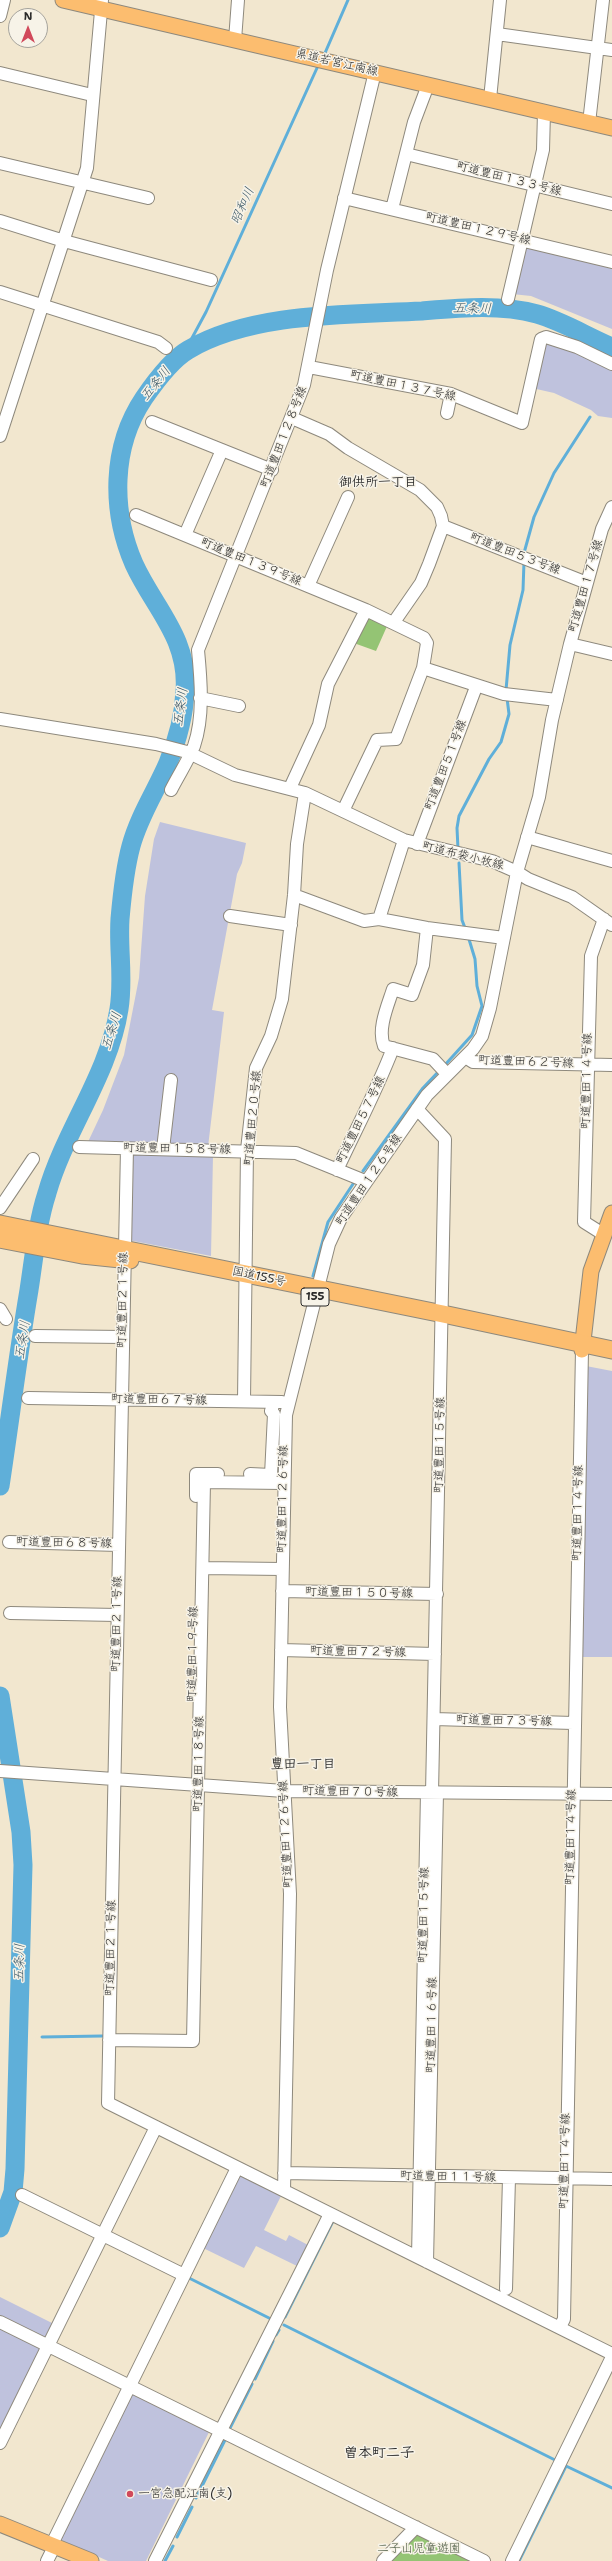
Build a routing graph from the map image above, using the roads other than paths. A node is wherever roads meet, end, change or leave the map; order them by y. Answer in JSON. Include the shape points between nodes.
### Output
{"nodes":[{"id":1,"x":4,"y":0,"type":"edge"},
{"id":2,"x":63,"y":0,"type":"edge"},
{"id":3,"x":238,"y":0,"type":"edge"},
{"id":4,"x":500,"y":0,"type":"edge"},
{"id":5,"x":603,"y":0,"type":"edge"},
{"id":6,"x":102,"y":5,"type":"edge"},
{"id":7,"x":0,"y":16,"type":"edge"},
{"id":8,"x":496,"y":34,"type":"junction"},
{"id":9,"x":235,"y":40,"type":"junction"},
{"id":10,"x":598,"y":48,"type":"junction"},
{"id":11,"x":612,"y":50,"type":"edge"},
{"id":12,"x":375,"y":72,"type":"junction"},
{"id":13,"x":0,"y":73,"type":"edge"},
{"id":14,"x":428,"y":85,"type":"junction"},
{"id":15,"x":92,"y":94,"type":"junction"},
{"id":16,"x":490,"y":99,"type":"junction"},
{"id":17,"x":544,"y":112,"type":"junction"},
{"id":18,"x":589,"y":123,"type":"junction"},
{"id":19,"x":612,"y":128,"type":"edge"},
{"id":20,"x":406,"y":154,"type":"junction"},
{"id":21,"x":0,"y":163,"type":"edge"},
{"id":22,"x":82,"y":183,"type":"junction"},
{"id":23,"x":534,"y":185,"type":"junction"},
{"id":24,"x":148,"y":198,"type":"dead end"},
{"id":25,"x":344,"y":198,"type":"junction"},
{"id":26,"x":612,"y":204,"type":"edge"},
{"id":27,"x":392,"y":209,"type":"junction"},
{"id":28,"x":0,"y":221,"type":"edge"},
{"id":29,"x":522,"y":240,"type":"junction"},
{"id":30,"x":64,"y":241,"type":"junction"},
{"id":31,"x":612,"y":262,"type":"edge"},
{"id":32,"x":211,"y":280,"type":"dead end"},
{"id":33,"x":0,"y":292,"type":"edge"},
{"id":34,"x":508,"y":299,"type":"dead end"},
{"id":35,"x":42,"y":308,"type":"junction"},
{"id":36,"x":166,"y":348,"type":"dead end"},
{"id":37,"x":612,"y":364,"type":"edge"},
{"id":38,"x":309,"y":366,"type":"junction"},
{"id":39,"x":451,"y":394,"type":"junction"},
{"id":40,"x":6,"y":403,"type":"edge"},
{"id":41,"x":447,"y":413,"type":"dead end"},
{"id":42,"x":292,"y":418,"type":"junction"},
{"id":43,"x":152,"y":422,"type":"dead end"},
{"id":44,"x":0,"y":436,"type":"edge"},
{"id":45,"x":222,"y":450,"type":"junction"},
{"id":46,"x":272,"y":470,"type":"junction"},
{"id":47,"x":348,"y":497,"type":"dead end"},
{"id":48,"x":612,"y":507,"type":"edge"},
{"id":49,"x":136,"y":514,"type":"dead end"},
{"id":50,"x":442,"y":526,"type":"junction"},
{"id":51,"x":607,"y":532,"type":"edge"},
{"id":52,"x":185,"y":535,"type":"junction"},
{"id":53,"x":237,"y":556,"type":"junction"},
{"id":54,"x":587,"y":583,"type":"junction"},
{"id":55,"x":308,"y":586,"type":"junction"},
{"id":56,"x":366,"y":610,"type":"junction"},
{"id":57,"x":394,"y":622,"type":"junction"},
{"id":58,"x":570,"y":644,"type":"junction"},
{"id":59,"x":612,"y":654,"type":"edge"},
{"id":60,"x":423,"y":668,"type":"junction"},
{"id":61,"x":476,"y":687,"type":"junction"},
{"id":62,"x":200,"y":698,"type":"junction"},
{"id":63,"x":556,"y":700,"type":"junction"},
{"id":64,"x":239,"y":706,"type":"dead end"},
{"id":65,"x":0,"y":719,"type":"edge"},
{"id":66,"x":189,"y":752,"type":"junction"},
{"id":67,"x":290,"y":788,"type":"junction"},
{"id":68,"x":171,"y":790,"type":"dead end"},
{"id":69,"x":305,"y":793,"type":"junction"},
{"id":70,"x":344,"y":811,"type":"junction"},
{"id":71,"x":527,"y":837,"type":"junction"},
{"id":72,"x":404,"y":840,"type":"junction"},
{"id":73,"x":417,"y":844,"type":"junction"},
{"id":74,"x":612,"y":861,"type":"edge"},
{"id":75,"x":517,"y":872,"type":"junction"},
{"id":76,"x":294,"y":895,"type":"junction"},
{"id":77,"x":230,"y":916,"type":"dead end"},
{"id":78,"x":379,"y":919,"type":"junction"},
{"id":79,"x":608,"y":922,"type":"edge"},
{"id":80,"x":291,"y":925,"type":"junction"},
{"id":81,"x":427,"y":928,"type":"junction"},
{"id":82,"x":504,"y":938,"type":"junction"},
{"id":83,"x":393,"y":1048,"type":"junction"},
{"id":84,"x":464,"y":1057,"type":"junction"},
{"id":85,"x":587,"y":1064,"type":"junction"},
{"id":86,"x":612,"y":1064,"type":"edge"},
{"id":87,"x":447,"y":1074,"type":"junction"},
{"id":88,"x":171,"y":1080,"type":"dead end"},
{"id":89,"x":417,"y":1109,"type":"junction"},
{"id":90,"x":79,"y":1147,"type":"dead end"},
{"id":91,"x":127,"y":1148,"type":"junction"},
{"id":92,"x":163,"y":1149,"type":"junction"},
{"id":93,"x":247,"y":1150,"type":"junction"},
{"id":94,"x":33,"y":1160,"type":"dead end"},
{"id":95,"x":337,"y":1170,"type":"junction"},
{"id":96,"x":366,"y":1181,"type":"junction"},
{"id":97,"x":0,"y":1208,"type":"edge"},
{"id":98,"x":612,"y":1213,"type":"edge"},
{"id":99,"x":5,"y":1233,"type":"edge"},
{"id":100,"x":603,"y":1234,"type":"junction"},
{"id":101,"x":124,"y":1254,"type":"junction"},
{"id":102,"x":246,"y":1279,"type":"junction"},
{"id":103,"x":317,"y":1293,"type":"junction"},
{"id":104,"x":443,"y":1318,"type":"junction"},
{"id":105,"x":35,"y":1336,"type":"dead end"},
{"id":106,"x":123,"y":1337,"type":"junction"},
{"id":107,"x":582,"y":1347,"type":"junction"},
{"id":108,"x":612,"y":1350,"type":"edge"},
{"id":109,"x":612,"y":1356,"type":"edge"},
{"id":110,"x":28,"y":1398,"type":"dead end"},
{"id":111,"x":122,"y":1400,"type":"junction"},
{"id":112,"x":244,"y":1401,"type":"junction"},
{"id":113,"x":274,"y":1402,"type":"junction"},
{"id":114,"x":289,"y":1403,"type":"junction"},
{"id":115,"x":284,"y":1483,"type":"junction"},
{"id":116,"x":9,"y":1542,"type":"dead end"},
{"id":117,"x":118,"y":1545,"type":"junction"},
{"id":118,"x":203,"y":1568,"type":"junction"},
{"id":119,"x":282,"y":1569,"type":"junction"},
{"id":120,"x":282,"y":1592,"type":"junction"},
{"id":121,"x":436,"y":1594,"type":"junction"},
{"id":122,"x":10,"y":1613,"type":"dead end"},
{"id":123,"x":117,"y":1615,"type":"junction"},
{"id":124,"x":281,"y":1650,"type":"junction"},
{"id":125,"x":435,"y":1654,"type":"junction"},
{"id":126,"x":434,"y":1720,"type":"junction"},
{"id":127,"x":573,"y":1723,"type":"junction"},
{"id":128,"x":0,"y":1771,"type":"edge"},
{"id":129,"x":114,"y":1779,"type":"junction"},
{"id":130,"x":194,"y":1785,"type":"junction"},
{"id":131,"x":284,"y":1791,"type":"junction"},
{"id":132,"x":432,"y":1792,"type":"junction"},
{"id":133,"x":572,"y":1794,"type":"junction"},
{"id":134,"x":612,"y":1794,"type":"edge"},
{"id":135,"x":187,"y":2031,"type":"dead end"},
{"id":136,"x":109,"y":2040,"type":"junction"},
{"id":137,"x":156,"y":2127,"type":"junction"},
{"id":138,"x":237,"y":2168,"type":"junction"},
{"id":139,"x":284,"y":2173,"type":"junction"},
{"id":140,"x":425,"y":2176,"type":"junction"},
{"id":141,"x":508,"y":2178,"type":"junction"},
{"id":142,"x":565,"y":2179,"type":"junction"},
{"id":143,"x":612,"y":2180,"type":"edge"},
{"id":144,"x":284,"y":2188,"type":"junction"},
{"id":145,"x":22,"y":2195,"type":"dead end"},
{"id":146,"x":330,"y":2214,"type":"junction"},
{"id":147,"x":103,"y":2234,"type":"junction"},
{"id":148,"x":423,"y":2258,"type":"junction"},
{"id":149,"x":184,"y":2275,"type":"junction"},
{"id":150,"x":506,"y":2289,"type":"dead end"},
{"id":151,"x":0,"y":2322,"type":"edge"},
{"id":152,"x":560,"y":2325,"type":"junction"},
{"id":153,"x":48,"y":2346,"type":"junction"},
{"id":154,"x":612,"y":2354,"type":"edge"},
{"id":155,"x":612,"y":2357,"type":"edge"},
{"id":156,"x":128,"y":2387,"type":"junction"},
{"id":157,"x":221,"y":2433,"type":"junction"},
{"id":158,"x":0,"y":2443,"type":"edge"},
{"id":159,"x":0,"y":2524,"type":"edge"},
{"id":160,"x":416,"y":2527,"type":"junction"},
{"id":161,"x":53,"y":2544,"type":"junction"},
{"id":162,"x":48,"y":2561,"type":"edge"},
{"id":163,"x":91,"y":2561,"type":"edge"},
{"id":164,"x":156,"y":2561,"type":"edge"},
{"id":165,"x":383,"y":2561,"type":"edge"},
{"id":166,"x":484,"y":2561,"type":"edge"},
{"id":167,"x":512,"y":2561,"type":"edge"}],
"edges":[{"from":1,"to":7,"type":"street"},
{"from":2,"to":6,"type":"main road","name":"県道若宮江南線"},
{"from":3,"to":9,"type":"street"},
{"from":4,"to":8,"type":"street"},
{"from":5,"to":10,"type":"street"},
{"from":6,"to":9,"type":"main road","name":"県道若宮江南線"},
{"from":6,"to":15,"type":"street"},
{"from":8,"to":10,"type":"street"},
{"from":8,"to":16,"type":"street"},
{"from":9,"to":12,"type":"main road","name":"県道若宮江南線"},
{"from":10,"to":11,"type":"street"},
{"from":10,"to":18,"type":"street"},
{"from":12,"to":14,"type":"main road","name":"県道若宮江南線"},
{"from":12,"to":25,"type":"street","name":"町道豊田１２８号線"},
{"from":13,"to":15,"type":"street"},
{"from":14,"to":16,"type":"main road","name":"県道若宮江南線"},
{"from":14,"to":20,"type":"street","via":[[414,122]]},
{"from":15,"to":22,"type":"street","via":[[87,168]]},
{"from":16,"to":17,"type":"main road","name":"県道若宮江南線"},
{"from":17,"to":18,"type":"main road","name":"県道若宮江南線"},
{"from":17,"to":23,"type":"street","via":[[543,150]]},
{"from":18,"to":19,"type":"main road","name":"県道若宮江南線"},
{"from":20,"to":23,"type":"street","name":"町道豊田１３３号線"},
{"from":20,"to":27,"type":"street"},
{"from":21,"to":22,"type":"street"},
{"from":22,"to":24,"type":"street"},
{"from":22,"to":30,"type":"street"},
{"from":23,"to":26,"type":"street","name":"町道豊田１３３号線"},
{"from":23,"to":29,"type":"street"},
{"from":25,"to":27,"type":"street","name":"町道豊田１２９号線"},
{"from":25,"to":38,"type":"street","name":"町道豊田１２８号線"},
{"from":27,"to":29,"type":"street","name":"町道豊田１２９号線"},
{"from":28,"to":30,"type":"street"},
{"from":29,"to":31,"type":"street","name":"町道豊田１２９号線"},
{"from":29,"to":34,"type":"street"},
{"from":30,"to":32,"type":"street"},
{"from":30,"to":35,"type":"street"},
{"from":33,"to":35,"type":"street"},
{"from":35,"to":36,"type":"street","via":[[158,342]]},
{"from":35,"to":40,"type":"street"},
{"from":37,"to":39,"type":"street","name":"町道豊田１３７号線","via":[[577,347],[546,337],[541,339],[522,423]]},
{"from":38,"to":39,"type":"street","name":"町道豊田１３７号線"},
{"from":38,"to":42,"type":"street","name":"町道豊田１２８号線"},
{"from":39,"to":41,"type":"street"},
{"from":40,"to":44,"type":"street"},
{"from":42,"to":46,"type":"street","name":"町道豊田１２８号線"},
{"from":42,"to":50,"type":"street","via":[[329,434],[420,490],[437,507]]},
{"from":43,"to":45,"type":"street"},
{"from":45,"to":46,"type":"street"},
{"from":45,"to":52,"type":"street"},
{"from":46,"to":53,"type":"street","name":"町道豊田１２８号線"},
{"from":47,"to":55,"type":"street"},
{"from":48,"to":51,"type":"street","name":"町道豊田１７号線"},
{"from":49,"to":52,"type":"street","name":"町道豊田１３９号線"},
{"from":50,"to":54,"type":"street","name":"町道豊田５３号線"},
{"from":50,"to":57,"type":"street","via":[[420,583]]},
{"from":51,"to":54,"type":"street","name":"町道豊田１７号線"},
{"from":52,"to":53,"type":"street","name":"町道豊田１３９号線"},
{"from":53,"to":55,"type":"street","name":"町道豊田１３９号線"},
{"from":53,"to":62,"type":"street","name":"町道豊田１２８号線","via":[[198,650]]},
{"from":54,"to":58,"type":"street","name":"町道豊田１７号線"},
{"from":55,"to":56,"type":"street","name":"町道豊田１３９号線"},
{"from":56,"to":57,"type":"street","name":"町道豊田１３９号線"},
{"from":56,"to":67,"type":"street","via":[[328,684],[320,725]]},
{"from":57,"to":60,"type":"street","name":"町道豊田１３９号線","via":[[397,626],[424,638],[426,643]]},
{"from":58,"to":59,"type":"street"},
{"from":58,"to":63,"type":"street","name":"町道布袋小牧線"},
{"from":60,"to":61,"type":"street"},
{"from":60,"to":70,"type":"street","via":[[396,739],[377,740]]},
{"from":61,"to":63,"type":"street","via":[[504,694]]},
{"from":61,"to":73,"type":"street","name":"町道豊田５１号線"},
{"from":62,"to":64,"type":"street"},
{"from":62,"to":66,"type":"street","name":"町道豊田１２８号線","via":[[197,733]]},
{"from":63,"to":71,"type":"street","name":"町道布袋小牧線","via":[[539,797]]},
{"from":65,"to":66,"type":"street","name":"町道布袋小牧線","via":[[156,744]]},
{"from":66,"to":67,"type":"street","name":"町道布袋小牧線","via":[[235,775]]},
{"from":66,"to":68,"type":"street","name":"町道豊田１２８号線"},
{"from":67,"to":69,"type":"street","name":"町道布袋小牧線"},
{"from":69,"to":70,"type":"street","name":"町道布袋小牧線"},
{"from":69,"to":76,"type":"street","name":"町道豊田２０号線","via":[[297,844]]},
{"from":70,"to":72,"type":"street","name":"町道布袋小牧線"},
{"from":71,"to":74,"type":"street"},
{"from":71,"to":75,"type":"street","name":"町道布袋小牧線"},
{"from":72,"to":73,"type":"street","name":"町道布袋小牧線"},
{"from":72,"to":78,"type":"street"},
{"from":73,"to":75,"type":"street","name":"町道布袋小牧線","via":[[492,861]]},
{"from":75,"to":79,"type":"street","via":[[528,879],[572,896]]},
{"from":75,"to":82,"type":"street","name":"町道豊田１２６号線"},
{"from":76,"to":78,"type":"street","via":[[364,921]]},
{"from":76,"to":80,"type":"street","name":"町道豊田２０号線"},
{"from":77,"to":80,"type":"street"},
{"from":78,"to":81,"type":"street"},
{"from":79,"to":85,"type":"street","name":"町道豊田１４号線","via":[[591,956]]},
{"from":80,"to":93,"type":"street","name":"町道豊田２０号線","via":[[277,1021],[256,1068]]},
{"from":81,"to":82,"type":"street"},
{"from":81,"to":83,"type":"street","via":[[423,965],[412,995],[393,989],[382,1040],[384,1046]]},
{"from":82,"to":84,"type":"street","name":"町道豊田１２６号線","via":[[485,1029],[478,1042]]},
{"from":83,"to":87,"type":"street","via":[[433,1059]]},
{"from":83,"to":95,"type":"street","name":"町道豊田５７号線","via":[[376,1093],[366,1108]]},
{"from":84,"to":85,"type":"street","name":"町道豊田６２号線","via":[[473,1062]]},
{"from":84,"to":87,"type":"street","name":"町道豊田１２６号線"},
{"from":85,"to":86,"type":"street","name":"町道豊田６２号線"},
{"from":85,"to":100,"type":"street","name":"町道豊田１４号線","via":[[584,1222]]},
{"from":87,"to":89,"type":"street","name":"町道豊田１２６号線"},
{"from":88,"to":92,"type":"street"},
{"from":89,"to":96,"type":"street","name":"町道豊田１２６号線"},
{"from":89,"to":104,"type":"street","name":"町道豊田１５号線","via":[[445,1139]]},
{"from":90,"to":91,"type":"street","name":"町道豊田１５８号線"},
{"from":91,"to":92,"type":"street","name":"町道豊田１５８号線"},
{"from":91,"to":101,"type":"street","name":"町道豊田２１号線"},
{"from":92,"to":93,"type":"street","name":"町道豊田１５８号線"},
{"from":93,"to":95,"type":"street","name":"町道豊田１５８号線","via":[[296,1153]]},
{"from":93,"to":102,"type":"street","name":"町道豊田２０号線"},
{"from":94,"to":97,"type":"street"},
{"from":95,"to":96,"type":"street","name":"町道豊田１５８号線"},
{"from":96,"to":103,"type":"street","name":"町道豊田１２６号線","via":[[346,1209],[334,1232]]},
{"from":98,"to":100,"type":"main road"},
{"from":99,"to":101,"type":"highway","name":"国道155号","number":"155"},
{"from":100,"to":107,"type":"main road","via":[[591,1271]]},
{"from":101,"to":102,"type":"highway","name":"国道155号","number":"155"},
{"from":101,"to":106,"type":"street","name":"町道豊田２１号線"},
{"from":102,"to":103,"type":"highway","name":"国道155号","number":"155"},
{"from":102,"to":112,"type":"street","name":"町道豊田２０号線"},
{"from":103,"to":104,"type":"highway","name":"国道155号","number":"155"},
{"from":103,"to":114,"type":"street","name":"町道豊田１２６号線"},
{"from":104,"to":107,"type":"highway","name":"国道155号","number":"155"},
{"from":104,"to":121,"type":"street","name":"町道豊田１５号線"},
{"from":105,"to":106,"type":"street"},
{"from":106,"to":111,"type":"street","name":"町道豊田２１号線"},
{"from":107,"to":108,"type":"highway","name":"国道155号","number":"155"},
{"from":107,"to":109,"type":"highway","name":"国道155号","number":"155"},
{"from":107,"to":127,"type":"street","name":"町道豊田１４号線"},
{"from":110,"to":111,"type":"street","name":"町道豊田６７号線"},
{"from":111,"to":112,"type":"street","name":"町道豊田６７号線"},
{"from":111,"to":117,"type":"street","name":"町道豊田２１号線"},
{"from":112,"to":113,"type":"street","name":"町道豊田６７号線"},
{"from":113,"to":114,"type":"street","name":"町道豊田６７号線"},
{"from":113,"to":130,"type":"street","name":"町道豊田１９号線","via":[[271,1411],[274,1414],[271,1475],[196,1474]]},
{"from":114,"to":115,"type":"street","name":"町道豊田１２６号線","via":[[284,1430]]},
{"from":115,"to":118,"type":"street","name":"町道豊田１８号線","via":[[204,1482]]},
{"from":115,"to":119,"type":"street","name":"町道豊田１２６号線"},
{"from":116,"to":117,"type":"street","name":"町道豊田６８号線"},
{"from":117,"to":123,"type":"street","name":"町道豊田２１号線"},
{"from":118,"to":119,"type":"street"},
{"from":118,"to":130,"type":"street","name":"町道豊田１８号線"},
{"from":119,"to":120,"type":"street","name":"町道豊田１２６号線"},
{"from":120,"to":121,"type":"street","name":"町道豊田１５０号線"},
{"from":120,"to":124,"type":"street","name":"町道豊田１２６号線"},
{"from":121,"to":125,"type":"street","name":"町道豊田１５号線"},
{"from":122,"to":123,"type":"street"},
{"from":123,"to":129,"type":"street","name":"町道豊田２１号線"},
{"from":124,"to":125,"type":"street","name":"町道豊田７２号線"},
{"from":124,"to":131,"type":"street","name":"町道豊田１２６号線","via":[[280,1707]]},
{"from":125,"to":126,"type":"street","name":"町道豊田１５号線"},
{"from":126,"to":127,"type":"street","name":"町道豊田７３号線"},
{"from":126,"to":132,"type":"street","name":"町道豊田１５号線"},
{"from":127,"to":133,"type":"street","name":"町道豊田１４号線"},
{"from":128,"to":129,"type":"street","name":"町道豊田７０号線"},
{"from":129,"to":130,"type":"street","name":"町道豊田７０号線"},
{"from":129,"to":136,"type":"street","name":"町道豊田２１号線"},
{"from":130,"to":131,"type":"street","name":"町道豊田７０号線"},
{"from":130,"to":135,"type":"street","name":"町道豊田１９号線"},
{"from":130,"to":136,"type":"street","name":"町道豊田１８号線","via":[[193,2041]]},
{"from":131,"to":132,"type":"street","name":"町道豊田７０号線"},
{"from":131,"to":139,"type":"street","name":"町道豊田１２６号線","via":[[290,1894]]},
{"from":132,"to":133,"type":"street","name":"町道豊田７０号線"},
{"from":132,"to":140,"type":"street","name":"町道豊田１５号線"},
{"from":133,"to":134,"type":"street","name":"町道豊田７０号線"},
{"from":133,"to":142,"type":"street","name":"町道豊田１４号線"},
{"from":136,"to":137,"type":"street","name":"町道豊田２１号線","via":[[108,2103]]},
{"from":137,"to":138,"type":"street"},
{"from":137,"to":147,"type":"street"},
{"from":138,"to":144,"type":"street"},
{"from":138,"to":149,"type":"street"},
{"from":139,"to":140,"type":"street","name":"町道豊田１１号線"},
{"from":139,"to":144,"type":"street","name":"町道豊田１２６号線"},
{"from":140,"to":141,"type":"street","name":"町道豊田１１号線"},
{"from":140,"to":148,"type":"street","name":"町道豊田１５号線"},
{"from":141,"to":142,"type":"street","name":"町道豊田１１号線"},
{"from":141,"to":150,"type":"street"},
{"from":142,"to":143,"type":"street","name":"町道豊田１１号線"},
{"from":142,"to":152,"type":"street","name":"町道豊田１４号線","via":[[564,2318]]},
{"from":144,"to":146,"type":"street"},
{"from":145,"to":147,"type":"street"},
{"from":146,"to":148,"type":"street"},
{"from":146,"to":157,"type":"street"},
{"from":147,"to":149,"type":"street"},
{"from":147,"to":153,"type":"street"},
{"from":148,"to":152,"type":"street"},
{"from":149,"to":156,"type":"street"},
{"from":151,"to":153,"type":"street"},
{"from":152,"to":154,"type":"street"},
{"from":153,"to":156,"type":"street"},
{"from":153,"to":158,"type":"street"},
{"from":155,"to":167,"type":"street"},
{"from":156,"to":157,"type":"street"},
{"from":156,"to":161,"type":"street"},
{"from":157,"to":160,"type":"street"},
{"from":157,"to":164,"type":"street"},
{"from":159,"to":161,"type":"main road"},
{"from":160,"to":165,"type":"street"},
{"from":160,"to":166,"type":"street"},
{"from":161,"to":162,"type":"street"},
{"from":161,"to":163,"type":"main road"}]}
